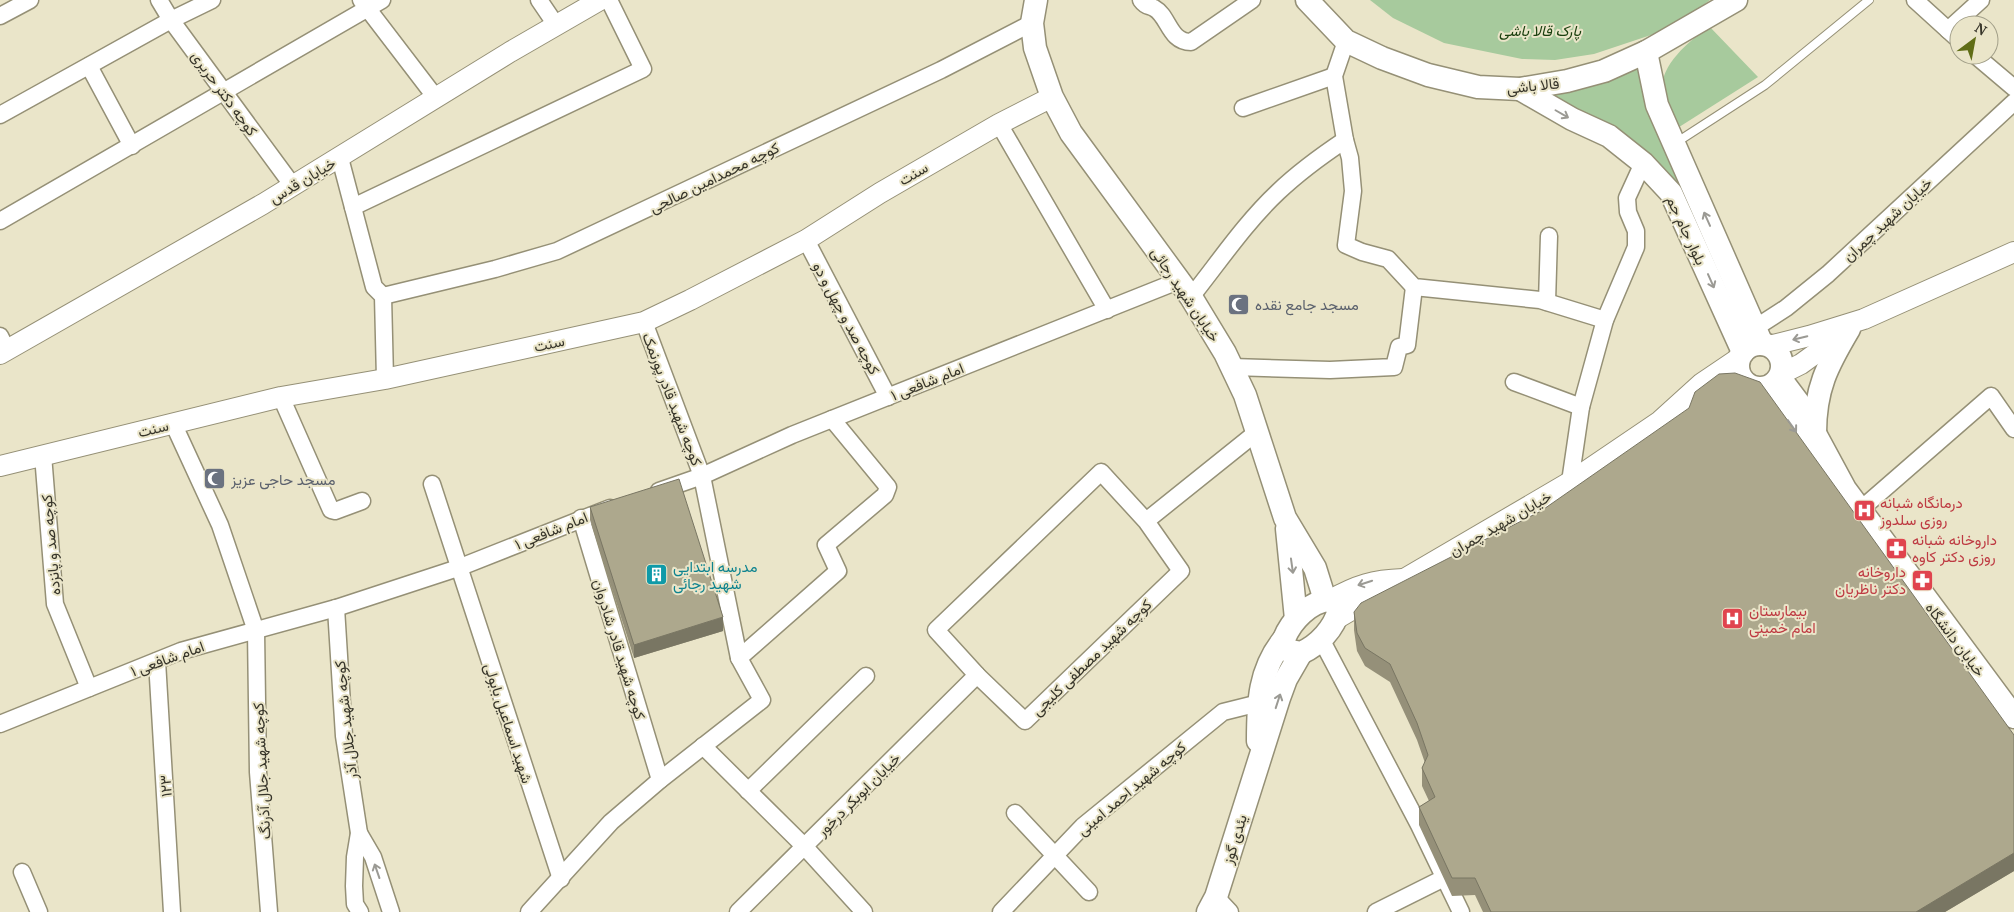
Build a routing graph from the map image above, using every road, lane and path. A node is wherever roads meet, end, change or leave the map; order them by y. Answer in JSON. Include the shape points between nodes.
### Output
{"nodes":[{"id":1,"x":30,"y":0,"type":"edge"},
{"id":2,"x":159,"y":0,"type":"edge"},
{"id":3,"x":212,"y":0,"type":"edge"},
{"id":4,"x":382,"y":0,"type":"edge"},
{"id":5,"x":539,"y":0,"type":"edge"},
{"id":6,"x":600,"y":0,"type":"edge"},
{"id":7,"x":609,"y":0,"type":"edge"},
{"id":8,"x":1036,"y":0,"type":"edge"},
{"id":9,"x":1141,"y":0,"type":"edge"},
{"id":10,"x":1252,"y":0,"type":"edge"},
{"id":11,"x":1307,"y":0,"type":"edge"},
{"id":12,"x":1736,"y":0,"type":"edge"},
{"id":13,"x":1868,"y":0,"type":"edge"},
{"id":14,"x":1915,"y":0,"type":"edge"},
{"id":15,"x":1981,"y":0,"type":"edge"},
{"id":16,"x":364,"y":4,"type":"edge"},
{"id":17,"x":1969,"y":15,"type":"edge"},
{"id":18,"x":0,"y":16,"type":"edge"},
{"id":19,"x":171,"y":20,"type":"junction"},
{"id":20,"x":1032,"y":23,"type":"junction"},
{"id":21,"x":556,"y":25,"type":"junction"},
{"id":22,"x":1949,"y":31,"type":"edge"},
{"id":23,"x":1346,"y":41,"type":"junction"},
{"id":24,"x":1646,"y":52,"type":"junction"},
{"id":25,"x":1987,"y":65,"type":"edge"},
{"id":26,"x":89,"y":66,"type":"junction"},
{"id":27,"x":1334,"y":76,"type":"junction"},
{"id":28,"x":2014,"y":88,"type":"edge"},
{"id":29,"x":1520,"y":89,"type":"junction"},
{"id":30,"x":225,"y":93,"type":"junction"},
{"id":31,"x":1052,"y":97,"type":"junction"},
{"id":32,"x":436,"y":98,"type":"junction"},
{"id":33,"x":2014,"y":102,"type":"edge"},
{"id":34,"x":1243,"y":108,"type":"dead end"},
{"id":35,"x":0,"y":116,"type":"edge"},
{"id":36,"x":999,"y":124,"type":"junction"},
{"id":37,"x":1344,"y":140,"type":"junction"},
{"id":38,"x":1673,"y":144,"type":"junction"},
{"id":39,"x":132,"y":146,"type":"junction"},
{"id":40,"x":340,"y":158,"type":"junction"},
{"id":41,"x":1643,"y":163,"type":"junction"},
{"id":42,"x":293,"y":186,"type":"junction"},
{"id":43,"x":353,"y":207,"type":"junction"},
{"id":44,"x":0,"y":221,"type":"edge"},
{"id":45,"x":1550,"y":236,"type":"dead end"},
{"id":46,"x":806,"y":240,"type":"junction"},
{"id":47,"x":2013,"y":252,"type":"edge"},
{"id":48,"x":1414,"y":287,"type":"junction"},
{"id":49,"x":1184,"y":289,"type":"junction"},
{"id":50,"x":383,"y":296,"type":"junction"},
{"id":51,"x":1547,"y":302,"type":"junction"},
{"id":52,"x":1107,"y":310,"type":"junction"},
{"id":53,"x":1605,"y":320,"type":"junction"},
{"id":54,"x":644,"y":322,"type":"junction"},
{"id":55,"x":1856,"y":324,"type":"junction"},
{"id":56,"x":1754,"y":346,"type":"junction"},
{"id":57,"x":2,"y":347,"type":"edge"},
{"id":58,"x":1232,"y":367,"type":"junction"},
{"id":59,"x":385,"y":379,"type":"junction"},
{"id":60,"x":1767,"y":381,"type":"junction"},
{"id":61,"x":1514,"y":382,"type":"dead end"},
{"id":62,"x":281,"y":397,"type":"junction"},
{"id":63,"x":888,"y":397,"type":"junction"},
{"id":64,"x":1581,"y":408,"type":"junction"},
{"id":65,"x":832,"y":419,"type":"junction"},
{"id":66,"x":1660,"y":421,"type":"junction"},
{"id":67,"x":173,"y":423,"type":"junction"},
{"id":68,"x":2014,"y":429,"type":"edge"},
{"id":69,"x":1257,"y":432,"type":"junction"},
{"id":70,"x":1816,"y":434,"type":"junction"},
{"id":71,"x":43,"y":455,"type":"junction"},
{"id":72,"x":0,"y":466,"type":"edge"},
{"id":73,"x":702,"y":476,"type":"junction"},
{"id":74,"x":1570,"y":482,"type":"junction"},
{"id":75,"x":432,"y":484,"type":"dead end"},
{"id":76,"x":1846,"y":489,"type":"junction"},
{"id":77,"x":648,"y":494,"type":"edge"},
{"id":78,"x":362,"y":501,"type":"dead end"},
{"id":79,"x":622,"y":503,"type":"edge"},
{"id":80,"x":1860,"y":510,"type":"junction"},
{"id":81,"x":581,"y":518,"type":"junction"},
{"id":82,"x":1285,"y":518,"type":"junction"},
{"id":83,"x":1146,"y":521,"type":"junction"},
{"id":84,"x":458,"y":568,"type":"junction"},
{"id":85,"x":1330,"y":606,"type":"junction"},
{"id":86,"x":336,"y":608,"type":"junction"},
{"id":87,"x":1296,"y":619,"type":"junction"},
{"id":88,"x":256,"y":631,"type":"junction"},
{"id":89,"x":1321,"y":639,"type":"junction"},
{"id":90,"x":1292,"y":646,"type":"junction"},
{"id":91,"x":739,"y":658,"type":"junction"},
{"id":92,"x":157,"y":661,"type":"junction"},
{"id":93,"x":977,"y":675,"type":"junction"},
{"id":94,"x":866,"y":676,"type":"dead end"},
{"id":95,"x":89,"y":688,"type":"junction"},
{"id":96,"x":1259,"y":703,"type":"junction"},
{"id":97,"x":2014,"y":717,"type":"edge"},
{"id":98,"x":0,"y":724,"type":"edge"},
{"id":99,"x":703,"y":746,"type":"junction"},
{"id":100,"x":1258,"y":764,"type":"junction"},
{"id":101,"x":660,"y":780,"type":"junction"},
{"id":102,"x":748,"y":791,"type":"junction"},
{"id":103,"x":1015,"y":813,"type":"dead end"},
{"id":104,"x":359,"y":832,"type":"junction"},
{"id":105,"x":804,"y":846,"type":"junction"},
{"id":106,"x":1055,"y":857,"type":"junction"},
{"id":107,"x":1443,"y":866,"type":"junction"},
{"id":108,"x":22,"y":872,"type":"dead end"},
{"id":109,"x":561,"y":879,"type":"junction"},
{"id":110,"x":1088,"y":892,"type":"dead end"},
{"id":111,"x":1218,"y":907,"type":"edge"},
{"id":112,"x":38,"y":912,"type":"edge"},
{"id":113,"x":172,"y":912,"type":"edge"},
{"id":114,"x":270,"y":912,"type":"edge"},
{"id":115,"x":360,"y":912,"type":"edge"},
{"id":116,"x":391,"y":912,"type":"edge"},
{"id":117,"x":529,"y":912,"type":"edge"},
{"id":118,"x":738,"y":912,"type":"edge"},
{"id":119,"x":864,"y":912,"type":"edge"},
{"id":120,"x":1001,"y":912,"type":"edge"},
{"id":121,"x":1376,"y":912,"type":"edge"},
{"id":122,"x":1461,"y":912,"type":"edge"}],
"edges":[{"from":1,"to":18,"type":"street"},
{"from":2,"to":19,"type":"street","name":"کوچه دکتر حریری"},
{"from":3,"to":19,"type":"street"},
{"from":4,"to":16,"type":"street"},
{"from":5,"to":21,"type":"street"},
{"from":6,"to":21,"type":"street","name":"خیابان قدس"},
{"from":7,"to":43,"type":"street","via":[[643,69]]},
{"from":8,"to":20,"type":"main road","name":"خیابان شهید رجائی"},
{"from":9,"to":10,"type":"street","via":[[1147,7],[1155,9],[1177,37],[1183,42],[1191,42]]},
{"from":11,"to":23,"type":"main road","name":"قالا باشی"},
{"from":12,"to":24,"type":"main road","name":"قالا باشی"},
{"from":13,"to":38,"type":"lane","via":[[1765,85]]},
{"from":14,"to":22,"type":"street"},
{"from":15,"to":17,"type":"street"},
{"from":16,"to":30,"type":"street"},
{"from":16,"to":32,"type":"street"},
{"from":19,"to":26,"type":"street"},
{"from":19,"to":30,"type":"street","name":"کوچه دکتر حریری"},
{"from":20,"to":31,"type":"main road","name":"خیابان شهید رجائی","via":[[1035,48]]},
{"from":20,"to":50,"type":"street","name":"کوچه محمدامین صالحی","via":[[941,70],[557,250],[495,269]]},
{"from":21,"to":32,"type":"street","name":"خیابان قدس"},
{"from":23,"to":27,"type":"street"},
{"from":23,"to":29,"type":"main road","name":"قالا باشی","via":[[1428,75],[1478,87]]},
{"from":24,"to":29,"type":"main road","name":"قالا باشی","via":[[1604,71]]},
{"from":24,"to":38,"type":"main road","name":"بلوار جام جم","via":[[1657,105]]},
{"from":25,"to":28,"type":"street"},
{"from":26,"to":35,"type":"street"},
{"from":26,"to":39,"type":"street"},
{"from":27,"to":34,"type":"street"},
{"from":27,"to":37,"type":"street"},
{"from":29,"to":41,"type":"main road","name":"بلوار جام جم","one_way":true,"via":[[1609,136]]},
{"from":30,"to":39,"type":"street"},
{"from":30,"to":42,"type":"street","name":"کوچه دکتر حریری"},
{"from":31,"to":36,"type":"street","name":"سنت"},
{"from":31,"to":49,"type":"main road","name":"خیابان شهید رجائی","via":[[1072,133]]},
{"from":32,"to":40,"type":"street","name":"خیابان قدس"},
{"from":33,"to":56,"type":"street","name":"خیابان شهید چمران","via":[[1828,274],[1786,308]]},
{"from":36,"to":46,"type":"street","name":"سنت"},
{"from":36,"to":52,"type":"street"},
{"from":37,"to":48,"type":"street","via":[[1350,158],[1353,191],[1346,245],[1388,258]]},
{"from":37,"to":49,"type":"street","via":[[1277,192]]},
{"from":56,"to":38,"type":"main road","name":"بلوار جام جم","one_way":true},
{"from":39,"to":44,"type":"street"},
{"from":40,"to":42,"type":"street","name":"خیابان قدس"},
{"from":40,"to":43,"type":"street"},
{"from":41,"to":53,"type":"street","via":[[1627,198],[1628,212],[1636,231],[1636,247]]},
{"from":41,"to":56,"type":"main road","name":"بلوار جام جم","one_way":true,"via":[[1671,193]]},
{"from":42,"to":57,"type":"street","name":"خیابان قدس"},
{"from":43,"to":50,"type":"street","via":[[374,287]]},
{"from":45,"to":51,"type":"street"},
{"from":46,"to":54,"type":"street","name":"سنت"},
{"from":46,"to":63,"type":"street","name":"کوچه صد و چهل و دو"},
{"from":47,"to":55,"type":"street"},
{"from":48,"to":51,"type":"street"},
{"from":48,"to":58,"type":"street","via":[[1407,346],[1400,347],[1394,367],[1330,370]]},
{"from":49,"to":52,"type":"street","name":"امام شافعی ۱"},
{"from":49,"to":58,"type":"main road","name":"خیابان شهید رجائی"},
{"from":50,"to":59,"type":"street"},
{"from":51,"to":53,"type":"street"},
{"from":52,"to":63,"type":"street","name":"امام شافعی ۱"},
{"from":53,"to":64,"type":"street"},
{"from":54,"to":59,"type":"street","name":"سنت"},
{"from":54,"to":73,"type":"street","name":"کوچه شهید قادر پورنمک"},
{"from":55,"to":56,"type":"street","one_way":true},
{"from":55,"to":60,"type":"street","name":"خیابان شهید چمران","via":[[1808,359]]},
{"from":55,"to":70,"type":"main road","via":[[1827,365],[1815,411]]},
{"from":56,"to":60,"type":"main road","via":[[1780,356],[1782,363]]},
{"from":56,"to":60,"type":"main road","via":[[1738,371]]},
{"from":56,"to":66,"type":"street","name":"خیابان شهید چمران","via":[[1702,383]]},
{"from":58,"to":69,"type":"main road","name":"خیابان شهید رجائی"},
{"from":59,"to":62,"type":"street","name":"سنت"},
{"from":60,"to":66,"type":"street","name":"خیابان شهید چمران","via":[[1726,388]]},
{"from":60,"to":70,"type":"main road","name":"خیابان دانشگاه","via":[[1798,402]]},
{"from":60,"to":76,"type":"main road","name":"خیابان دانشگاه","one_way":true,"via":[[1782,413],[1823,470]]},
{"from":61,"to":64,"type":"street"},
{"from":62,"to":67,"type":"street","name":"سنت"},
{"from":62,"to":78,"type":"street","via":[[331,510]]},
{"from":63,"to":65,"type":"street","name":"امام شافعی ۱"},
{"from":64,"to":74,"type":"street"},
{"from":65,"to":73,"type":"street","name":"امام شافعی ۱"},
{"from":65,"to":91,"type":"street","via":[[888,487],[885,496],[826,545],[838,571]]},
{"from":66,"to":74,"type":"street","name":"خیابان شهید چمران"},
{"from":67,"to":71,"type":"street","name":"سنت"},
{"from":67,"to":88,"type":"street","name":"کوچه شهید جلال آذرنگ","via":[[220,525]]},
{"from":68,"to":80,"type":"street","via":[[1991,396]]},
{"from":69,"to":82,"type":"main road","name":"خیابان شهید رجائی"},
{"from":69,"to":83,"type":"street"},
{"from":70,"to":76,"type":"main road","name":"خیابان دانشگاه"},
{"from":71,"to":72,"type":"street","name":"سنت"},
{"from":71,"to":95,"type":"street","name":"کوچه صد و پانزده","via":[[55,604]]},
{"from":73,"to":77,"type":"street","name":"امام شافعی ۱"},
{"from":73,"to":91,"type":"street","name":"کوچه شهید قادر پورنمک"},
{"from":74,"to":85,"type":"street","name":"خیابان شهید چمران","via":[[1387,590]]},
{"from":75,"to":84,"type":"street","name":"شهید اسماعیل بابولی"},
{"from":76,"to":80,"type":"main road","name":"خیابان دانشگاه"},
{"from":79,"to":81,"type":"street","name":"امام شافعی ۱"},
{"from":80,"to":97,"type":"main road","name":"خیابان دانشگاه","via":[[1955,654]]},
{"from":81,"to":84,"type":"street","name":"امام شافعی ۱"},
{"from":81,"to":101,"type":"street","name":"کوچه شهید قادر شادروان"},
{"from":82,"to":85,"type":"main road","name":"خیابان شهید رجائی","via":[[1315,568]]},
{"from":82,"to":87,"type":"main road","one_way":true},
{"from":83,"to":93,"type":"street","name":"کوچه شهید مصطفی کلیجی","via":[[1181,571],[1025,721]]},
{"from":83,"to":93,"type":"street","name":"کوچه شهید مصطفی کلیجی","via":[[1101,472],[936,630]]},
{"from":84,"to":86,"type":"street","name":"امام شافعی ۱"},
{"from":84,"to":109,"type":"street","name":"شهید اسماعیل بابولی"},
{"from":85,"to":87,"type":"main road","via":[[1304,611]]},
{"from":85,"to":89,"type":"main road"},
{"from":86,"to":88,"type":"street","name":"امام شافعی ۱"},
{"from":86,"to":104,"type":"street","name":"کوچه شهید جلال آذر","via":[[344,736]]},
{"from":87,"to":90,"type":"main road"},
{"from":88,"to":92,"type":"street","name":"امام شافعی ۱","via":[[181,651]]},
{"from":88,"to":114,"type":"street","name":"کوچه شهید جلال آذرنگ","via":[[258,772]]},
{"from":89,"to":90,"type":"main road"},
{"from":89,"to":107,"type":"street"},
{"from":90,"to":96,"type":"main road","via":[[1274,652],[1264,674]]},
{"from":100,"to":90,"type":"main road","name":"یئدی گوز","one_way":true,"via":[[1286,679]]},
{"from":91,"to":99,"type":"street","name":"کوچه شهید قادر پورنمک","via":[[762,700]]},
{"from":92,"to":95,"type":"street","name":"امام شافعی ۱"},
{"from":92,"to":113,"type":"street","name":"۱۲۳"},
{"from":93,"to":105,"type":"street","name":"خیابان ابوبکر درخور"},
{"from":94,"to":102,"type":"street"},
{"from":95,"to":98,"type":"street","name":"امام شافعی ۱"},
{"from":96,"to":100,"type":"main road"},
{"from":96,"to":106,"type":"street","name":"کوچه شهید احمد امینی","via":[[1223,712],[1083,826]]},
{"from":99,"to":101,"type":"street"},
{"from":99,"to":102,"type":"street"},
{"from":100,"to":111,"type":"main road","name":"یئدی گوز"},
{"from":101,"to":109,"type":"street","via":[[611,822]]},
{"from":102,"to":105,"type":"street"},
{"from":103,"to":106,"type":"street"},
{"from":104,"to":115,"type":"street","via":[[354,857],[354,886],[355,904]]},
{"from":116,"to":104,"type":"street","one_way":true,"via":[[373,858]]},
{"from":105,"to":118,"type":"street","name":"خیابان ابوبکر درخور"},
{"from":105,"to":119,"type":"street"},
{"from":106,"to":110,"type":"street"},
{"from":106,"to":120,"type":"street","name":"کوچه شهید احمد امینی"},
{"from":107,"to":121,"type":"street"},
{"from":107,"to":122,"type":"street"},
{"from":108,"to":112,"type":"street"},
{"from":109,"to":117,"type":"street"}]}
